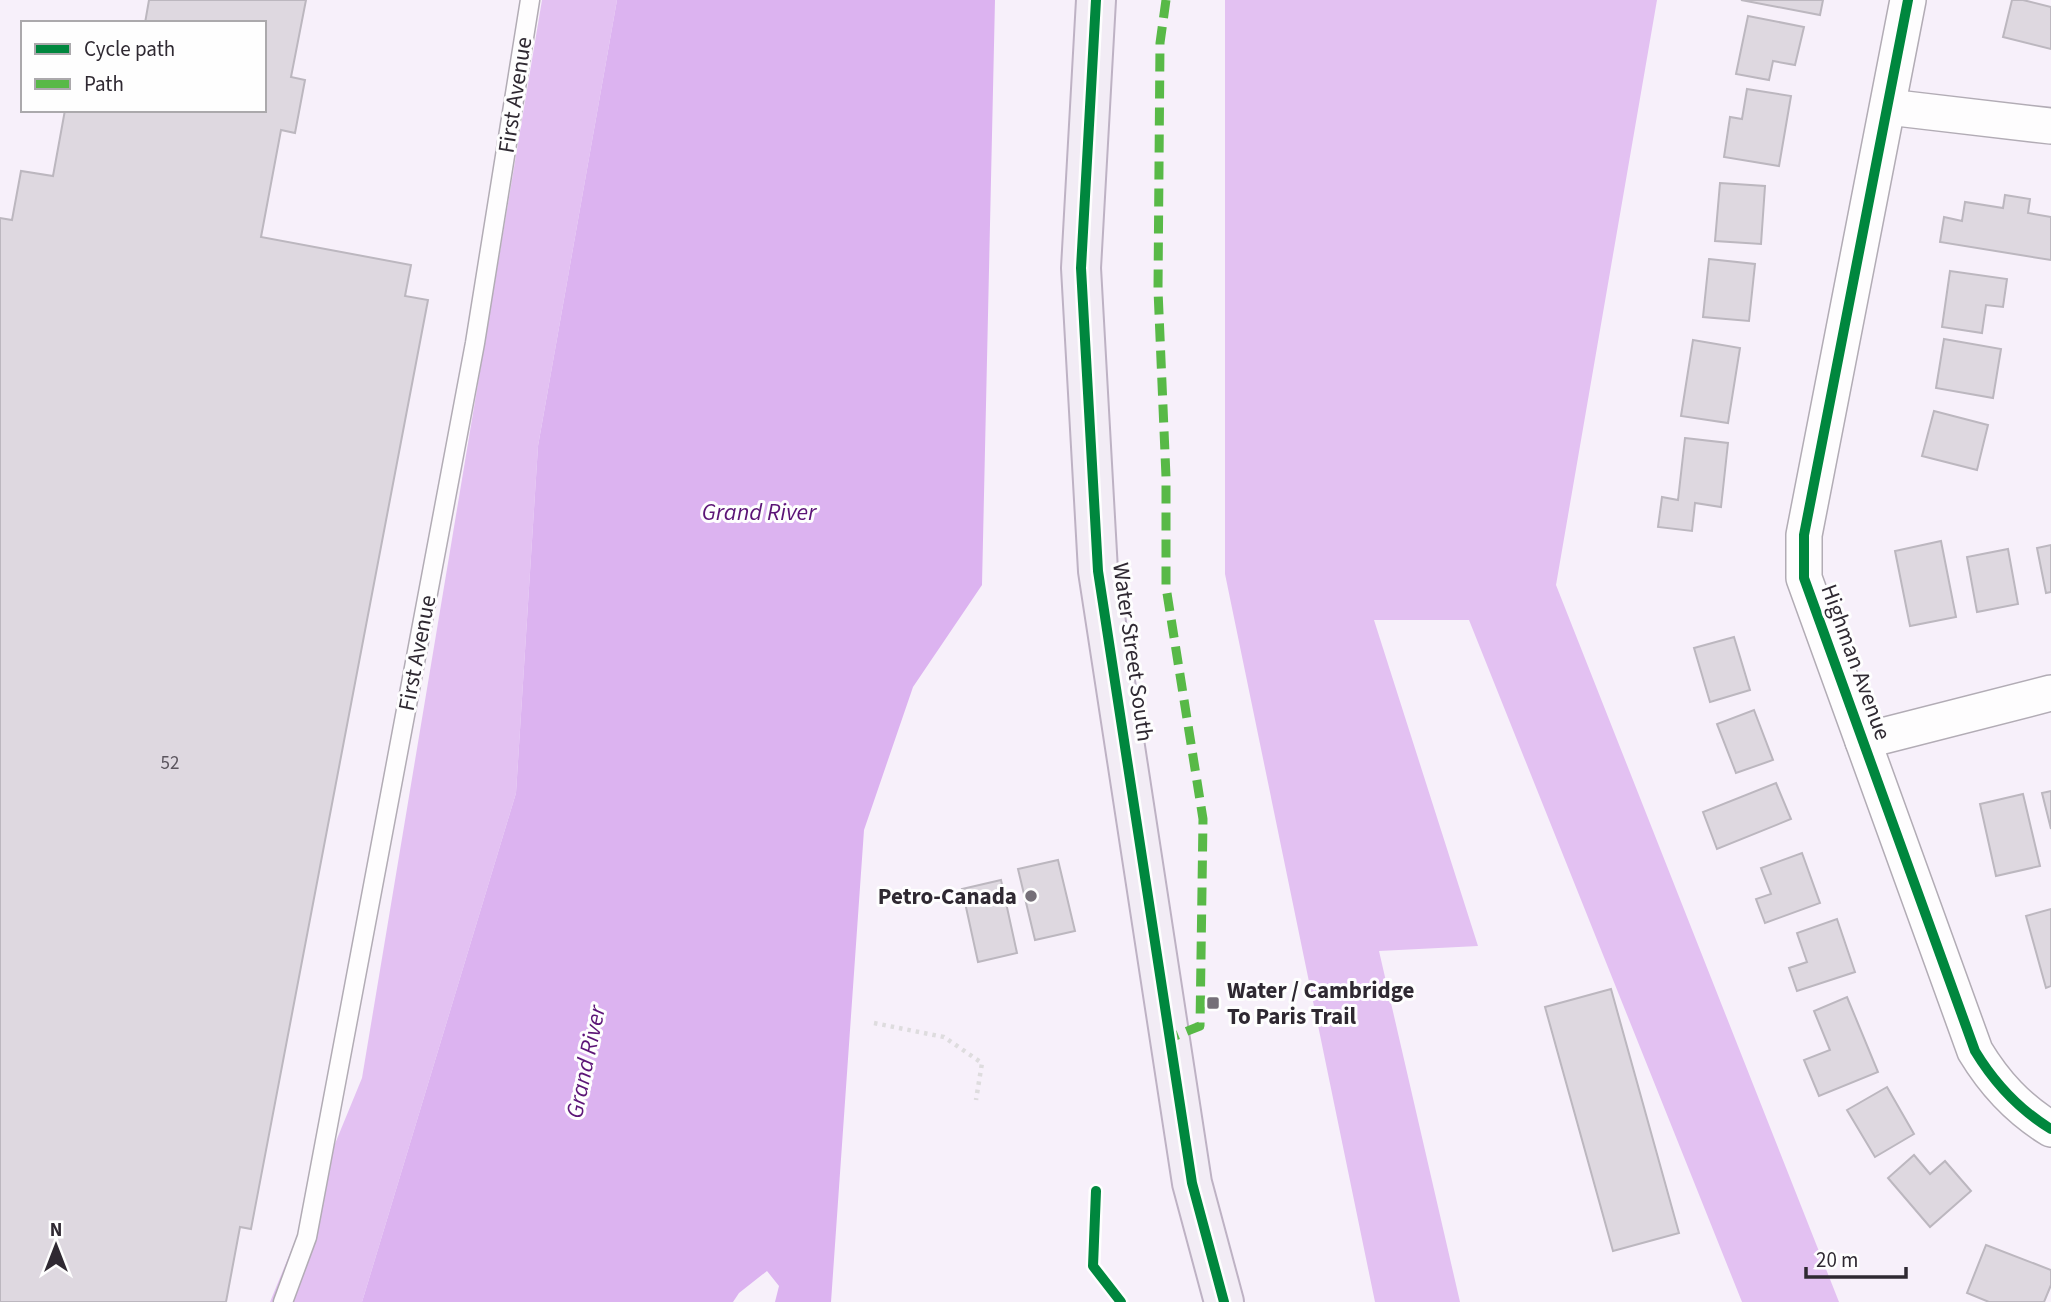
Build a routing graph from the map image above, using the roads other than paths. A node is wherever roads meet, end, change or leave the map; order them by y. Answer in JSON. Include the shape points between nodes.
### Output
{"nodes":[{"id":1,"x":530,"y":0,"type":"edge"},
{"id":2,"x":1096,"y":0,"type":"edge"},
{"id":3,"x":1908,"y":0,"type":"edge"},
{"id":4,"x":1888,"y":107,"type":"junction"},
{"id":5,"x":2051,"y":126,"type":"edge"},
{"id":6,"x":2051,"y":693,"type":"edge"},
{"id":7,"x":1863,"y":741,"type":"junction"},
{"id":8,"x":2051,"y":1129,"type":"edge"},
{"id":9,"x":283,"y":1302,"type":"edge"},
{"id":10,"x":1224,"y":1302,"type":"edge"}],
"edges":[{"from":1,"to":9,"type":"lane","name":"First Avenue","via":[[475,343],[313,1210]]},
{"from":2,"to":10,"type":"main road","name":"Water Street South","via":[[1081,268],[1098,570],[1192,1183]]},
{"from":3,"to":4,"type":"street","name":"Highman Avenue"},
{"from":4,"to":5,"type":"street"},
{"from":4,"to":7,"type":"street","name":"Highman Avenue","via":[[1803,557],[1804,578]]},
{"from":6,"to":7,"type":"street"},
{"from":7,"to":8,"type":"street","name":"Highman Avenue","via":[[1975,1051],[2004,1093]]}]}
